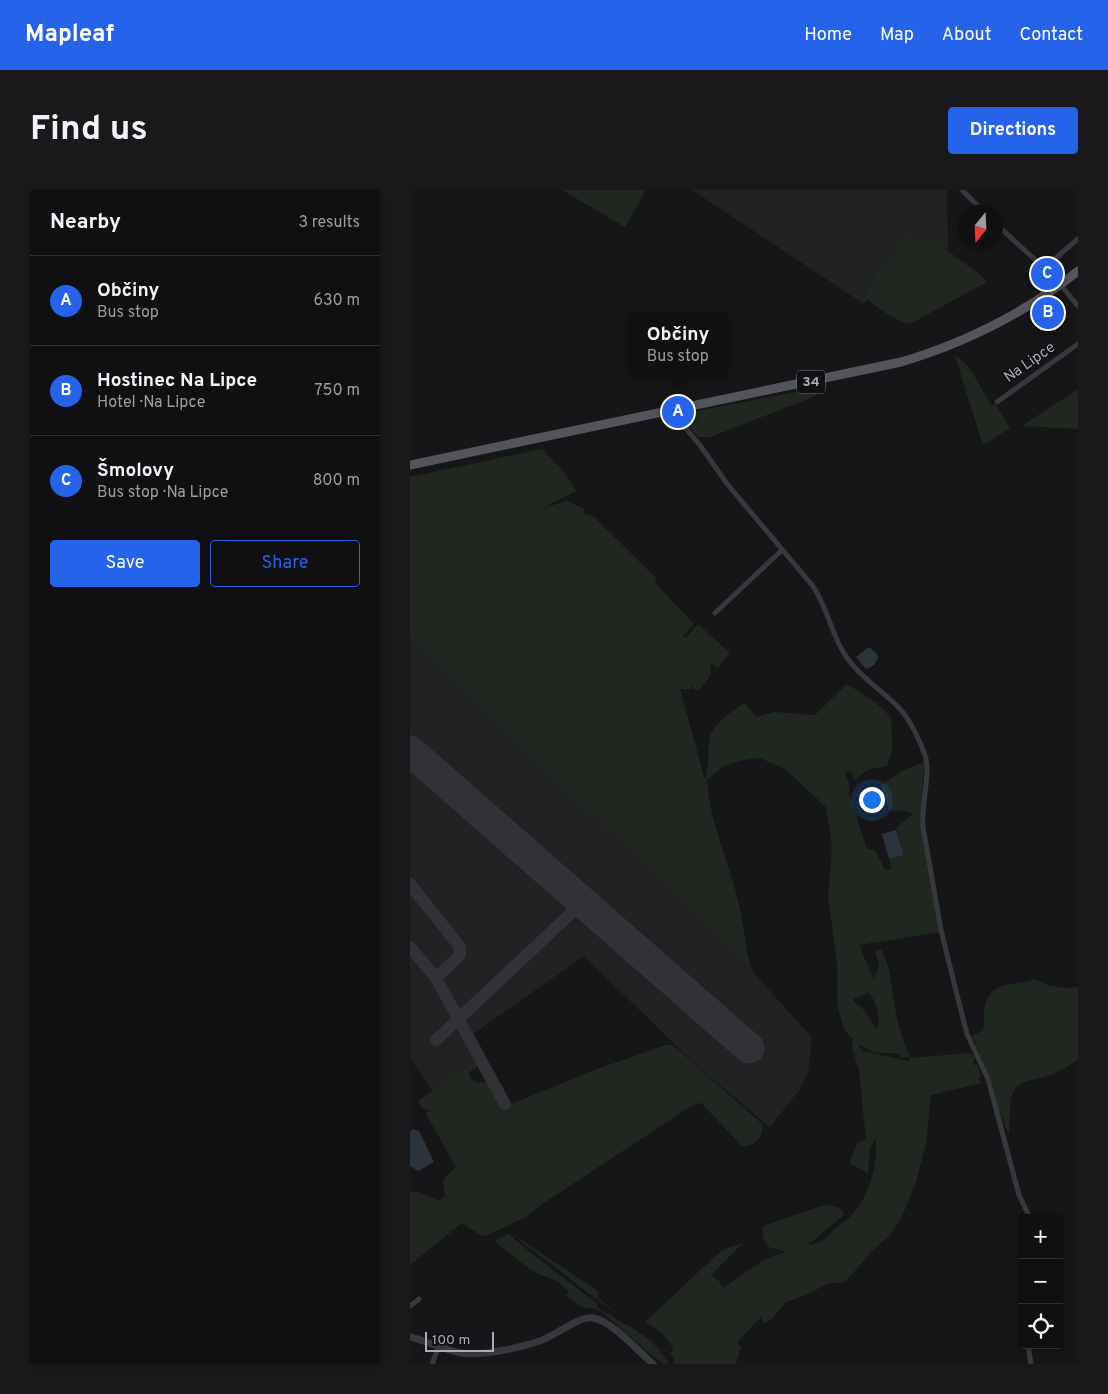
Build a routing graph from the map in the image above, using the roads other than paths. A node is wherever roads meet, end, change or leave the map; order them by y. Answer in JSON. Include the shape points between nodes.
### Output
{"nodes":[{"id":1,"x":962,"y":190,"type":"edge"},
{"id":2,"x":977,"y":205,"type":"edge"},
{"id":3,"x":1003,"y":230,"type":"edge"},
{"id":4,"x":1078,"y":239,"type":"edge"},
{"id":5,"x":1044,"y":268,"type":"junction"},
{"id":6,"x":1078,"y":271,"type":"edge"},
{"id":7,"x":1060,"y":285,"type":"junction"},
{"id":8,"x":1078,"y":306,"type":"edge"},
{"id":9,"x":1078,"y":344,"type":"edge"},
{"id":10,"x":996,"y":402,"type":"dead end"},
{"id":11,"x":671,"y":411,"type":"junction"},
{"id":12,"x":410,"y":465,"type":"edge"},
{"id":13,"x":782,"y":550,"type":"junction"},
{"id":14,"x":715,"y":613,"type":"dead end"},
{"id":15,"x":1028,"y":1214,"type":"edge"},
{"id":16,"x":419,"y":1299,"type":"dead end"},
{"id":17,"x":410,"y":1306,"type":"edge"},
{"id":18,"x":410,"y":1337,"type":"edge"},
{"id":19,"x":439,"y":1346,"type":"junction"},
{"id":20,"x":1029,"y":1349,"type":"edge"},
{"id":21,"x":432,"y":1364,"type":"edge"},
{"id":22,"x":653,"y":1364,"type":"edge"},
{"id":23,"x":1031,"y":1364,"type":"edge"}],
"edges":[{"from":1,"to":2,"type":"street"},
{"from":3,"to":5,"type":"street"},
{"from":4,"to":5,"type":"street"},
{"from":5,"to":7,"type":"street"},
{"from":6,"to":7,"type":"main road","number":"34"},
{"from":7,"to":8,"type":"street"},
{"from":7,"to":11,"type":"main road","number":"34","via":[[991,327],[924,354],[867,370]]},
{"from":9,"to":10,"type":"street","name":"Na Lipce"},
{"from":11,"to":12,"type":"main road","number":"34"},
{"from":11,"to":13,"type":"street"},
{"from":13,"to":14,"type":"street"},
{"from":13,"to":15,"type":"street","via":[[819,595],[846,657],[900,709],[921,745],[927,764],[922,812],[946,954],[968,1034],[988,1079],[1019,1195]]},
{"from":16,"to":17,"type":"street"},
{"from":18,"to":19,"type":"street"},
{"from":19,"to":21,"type":"street"},
{"from":19,"to":22,"type":"street","via":[[462,1353],[509,1349],[542,1340],[581,1320],[593,1318],[610,1326]]},
{"from":20,"to":23,"type":"street"}]}
